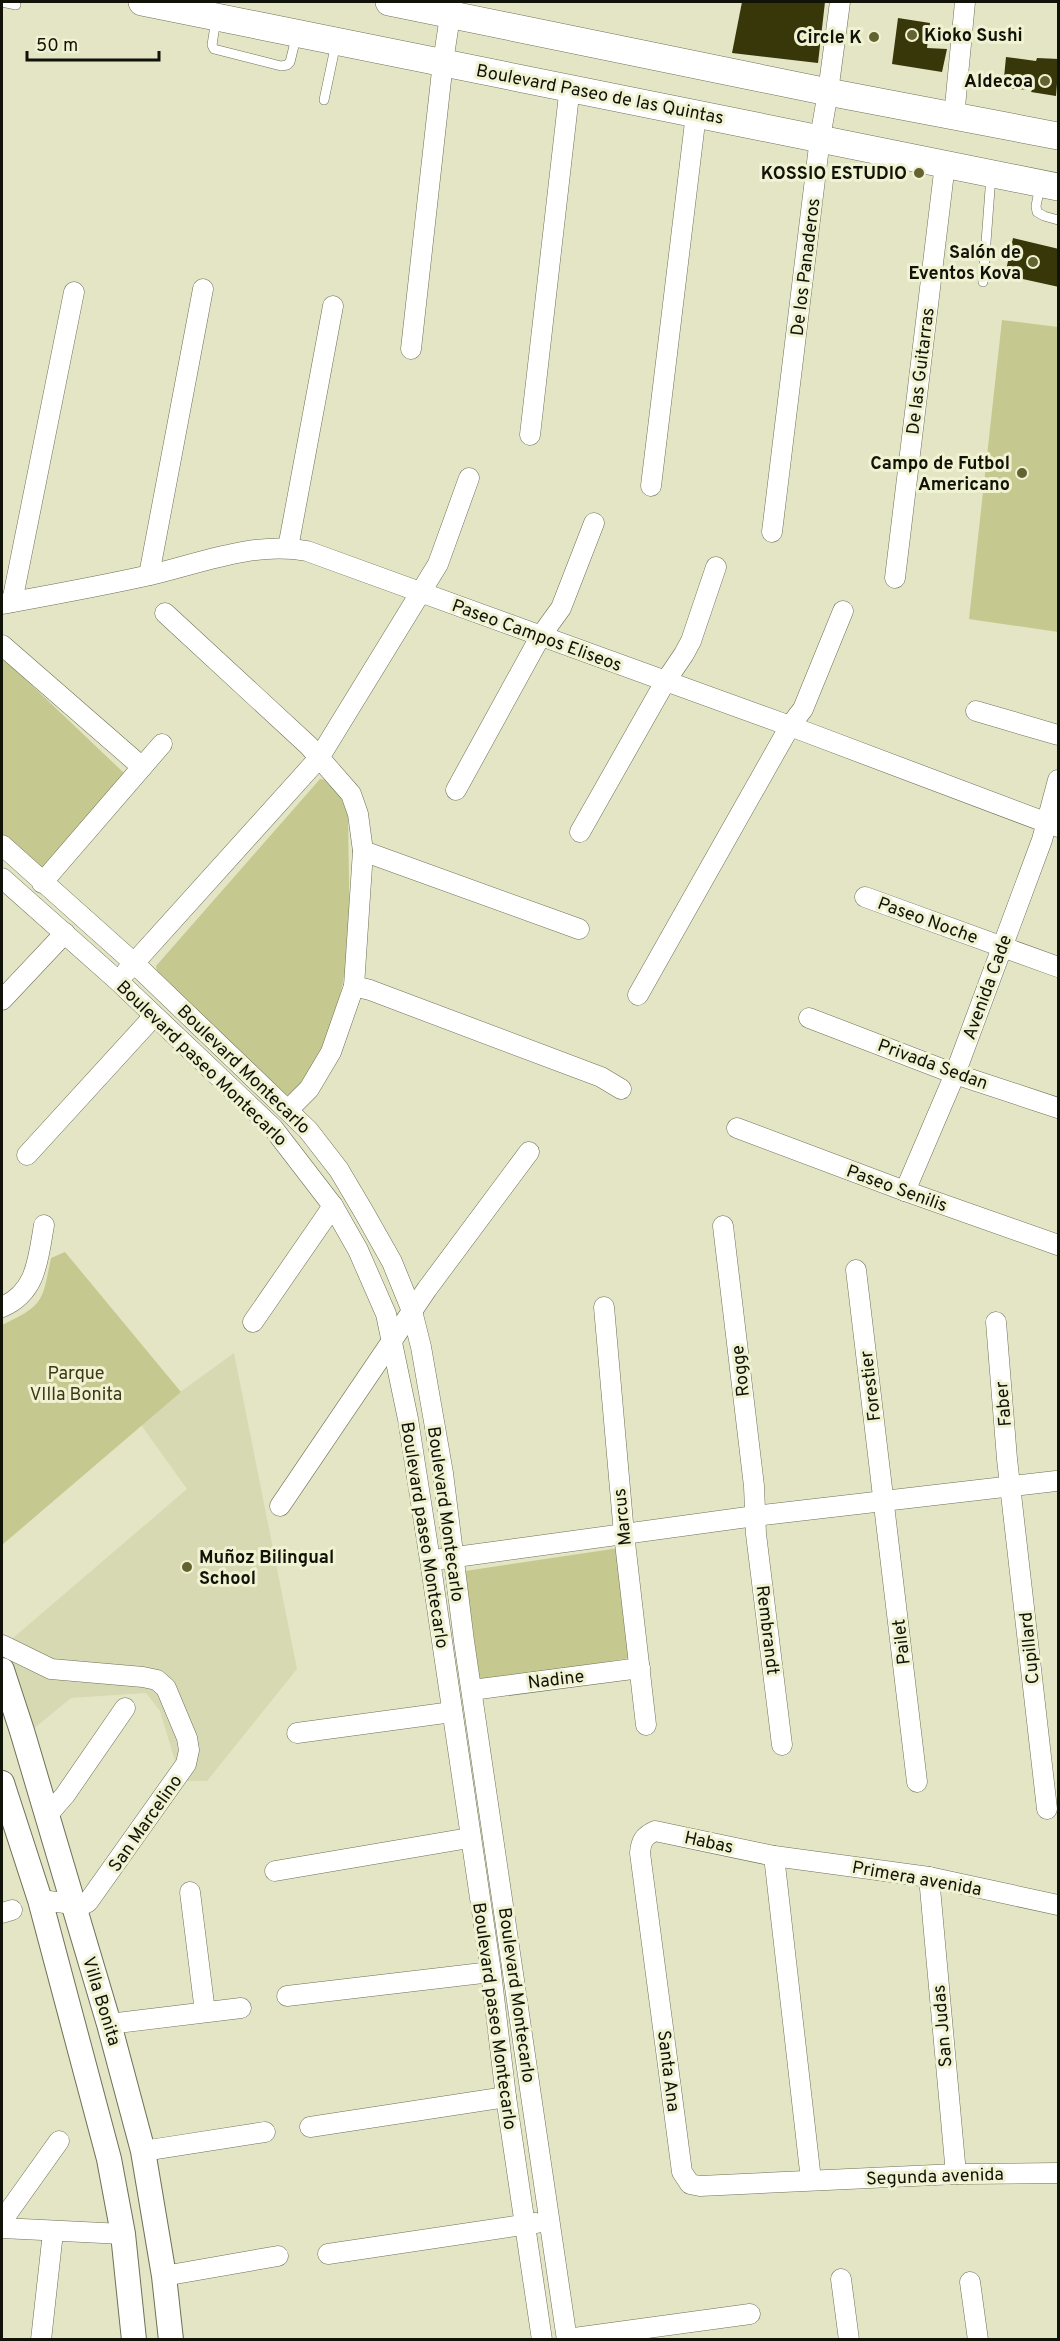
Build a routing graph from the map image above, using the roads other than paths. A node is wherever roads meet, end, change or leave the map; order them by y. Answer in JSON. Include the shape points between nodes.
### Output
{"nodes":[{"id":1,"x":2,"y":2,"type":"edge"},
{"id":2,"x":142,"y":2,"type":"edge"},
{"id":3,"x":389,"y":2,"type":"edge"},
{"id":4,"x":840,"y":2,"type":"edge"},
{"id":5,"x":965,"y":2,"type":"edge"},
{"id":6,"x":16,"y":5,"type":"dead end"},
{"id":7,"x":451,"y":8,"type":"edge"},
{"id":8,"x":216,"y":16,"type":"junction"},
{"id":9,"x":298,"y":33,"type":"junction"},
{"id":10,"x":336,"y":41,"type":"junction"},
{"id":11,"x":443,"y":62,"type":"junction"},
{"id":12,"x":570,"y":86,"type":"junction"},
{"id":13,"x":828,"y":92,"type":"junction"},
{"id":14,"x":324,"y":100,"type":"dead end"},
{"id":15,"x":696,"y":114,"type":"junction"},
{"id":16,"x":954,"y":117,"type":"junction"},
{"id":17,"x":1059,"y":136,"type":"edge"},
{"id":18,"x":820,"y":138,"type":"junction"},
{"id":19,"x":945,"y":164,"type":"junction"},
{"id":20,"x":992,"y":174,"type":"junction"},
{"id":21,"x":1049,"y":185,"type":"edge"},
{"id":22,"x":1059,"y":220,"type":"edge"},
{"id":23,"x":983,"y":282,"type":"dead end"},
{"id":24,"x":203,"y":289,"type":"dead end"},
{"id":25,"x":74,"y":292,"type":"dead end"},
{"id":26,"x":333,"y":306,"type":"dead end"},
{"id":27,"x":411,"y":349,"type":"dead end"},
{"id":28,"x":530,"y":435,"type":"dead end"},
{"id":29,"x":469,"y":478,"type":"dead end"},
{"id":30,"x":651,"y":486,"type":"dead end"},
{"id":31,"x":594,"y":522,"type":"dead end"},
{"id":32,"x":772,"y":532,"type":"dead end"},
{"id":33,"x":288,"y":548,"type":"junction"},
{"id":34,"x":716,"y":567,"type":"dead end"},
{"id":35,"x":149,"y":575,"type":"junction"},
{"id":36,"x":895,"y":578,"type":"dead end"},
{"id":37,"x":421,"y":592,"type":"junction"},
{"id":38,"x":7,"y":603,"type":"edge"},
{"id":39,"x":843,"y":611,"type":"dead end"},
{"id":40,"x":165,"y":613,"type":"dead end"},
{"id":41,"x":540,"y":637,"type":"junction"},
{"id":42,"x":2,"y":645,"type":"edge"},
{"id":43,"x":665,"y":682,"type":"junction"},
{"id":44,"x":976,"y":711,"type":"dead end"},
{"id":45,"x":790,"y":726,"type":"junction"},
{"id":46,"x":1059,"y":735,"type":"edge"},
{"id":47,"x":162,"y":744,"type":"dead end"},
{"id":48,"x":319,"y":758,"type":"junction"},
{"id":49,"x":142,"y":767,"type":"junction"},
{"id":50,"x":1059,"y":780,"type":"edge"},
{"id":51,"x":456,"y":790,"type":"dead end"},
{"id":52,"x":1053,"y":825,"type":"edge"},
{"id":53,"x":580,"y":832,"type":"dead end"},
{"id":54,"x":2,"y":845,"type":"edge"},
{"id":55,"x":363,"y":851,"type":"junction"},
{"id":56,"x":2,"y":878,"type":"edge"},
{"id":57,"x":42,"y":883,"type":"junction"},
{"id":58,"x":865,"y":897,"type":"dead end"},
{"id":59,"x":579,"y":929,"type":"dead end"},
{"id":60,"x":65,"y":933,"type":"junction"},
{"id":61,"x":1001,"y":948,"type":"junction"},
{"id":62,"x":134,"y":963,"type":"junction"},
{"id":63,"x":1059,"y":967,"type":"edge"},
{"id":64,"x":118,"y":981,"type":"junction"},
{"id":65,"x":354,"y":987,"type":"junction"},
{"id":66,"x":638,"y":995,"type":"dead end"},
{"id":67,"x":2,"y":1000,"type":"edge"},
{"id":68,"x":154,"y":1016,"type":"junction"},
{"id":69,"x":809,"y":1018,"type":"dead end"},
{"id":70,"x":955,"y":1074,"type":"junction"},
{"id":71,"x":621,"y":1089,"type":"dead end"},
{"id":72,"x":1059,"y":1108,"type":"edge"},
{"id":73,"x":288,"y":1110,"type":"junction"},
{"id":74,"x":737,"y":1128,"type":"dead end"},
{"id":75,"x":529,"y":1152,"type":"dead end"},
{"id":76,"x":27,"y":1155,"type":"dead end"},
{"id":77,"x":905,"y":1191,"type":"junction"},
{"id":78,"x":333,"y":1206,"type":"junction"},
{"id":79,"x":44,"y":1225,"type":"dead end"},
{"id":80,"x":723,"y":1226,"type":"dead end"},
{"id":81,"x":1059,"y":1245,"type":"edge"},
{"id":82,"x":856,"y":1270,"type":"dead end"},
{"id":83,"x":2,"y":1306,"type":"edge"},
{"id":84,"x":604,"y":1307,"type":"dead end"},
{"id":85,"x":412,"y":1311,"type":"junction"},
{"id":86,"x":253,"y":1322,"type":"dead end"},
{"id":87,"x":996,"y":1322,"type":"dead end"},
{"id":88,"x":393,"y":1339,"type":"junction"},
{"id":89,"x":1056,"y":1480,"type":"dead end"},
{"id":90,"x":1010,"y":1487,"type":"junction"},
{"id":91,"x":884,"y":1502,"type":"junction"},
{"id":92,"x":280,"y":1506,"type":"dead end"},
{"id":93,"x":755,"y":1516,"type":"junction"},
{"id":94,"x":624,"y":1534,"type":"junction"},
{"id":95,"x":454,"y":1558,"type":"junction"},
{"id":96,"x":430,"y":1560,"type":"junction"},
{"id":97,"x":2,"y":1645,"type":"edge"},
{"id":98,"x":640,"y":1668,"type":"junction"},
{"id":99,"x":2,"y":1670,"type":"edge"},
{"id":100,"x":472,"y":1690,"type":"junction"},
{"id":101,"x":125,"y":1708,"type":"dead end"},
{"id":102,"x":446,"y":1713,"type":"junction"},
{"id":103,"x":646,"y":1725,"type":"dead end"},
{"id":104,"x":297,"y":1733,"type":"dead end"},
{"id":105,"x":782,"y":1745,"type":"dead end"},
{"id":106,"x":917,"y":1782,"type":"dead end"},
{"id":107,"x":2,"y":1784,"type":"edge"},
{"id":108,"x":1047,"y":1809,"type":"dead end"},
{"id":109,"x":46,"y":1817,"type":"junction"},
{"id":110,"x":645,"y":1836,"type":"joint"},
{"id":111,"x":464,"y":1838,"type":"junction"},
{"id":112,"x":774,"y":1856,"type":"junction"},
{"id":113,"x":275,"y":1871,"type":"dead end"},
{"id":114,"x":929,"y":1877,"type":"junction"},
{"id":115,"x":190,"y":1892,"type":"dead end"},
{"id":116,"x":40,"y":1900,"type":"junction"},
{"id":117,"x":72,"y":1904,"type":"junction"},
{"id":118,"x":1059,"y":1905,"type":"edge"},
{"id":119,"x":485,"y":1973,"type":"junction"},
{"id":120,"x":287,"y":1996,"type":"dead end"},
{"id":121,"x":241,"y":2007,"type":"dead end"},
{"id":122,"x":205,"y":2012,"type":"junction"},
{"id":123,"x":121,"y":2022,"type":"junction"},
{"id":124,"x":502,"y":2098,"type":"junction"},
{"id":125,"x":310,"y":2127,"type":"dead end"},
{"id":126,"x":265,"y":2132,"type":"dead end"},
{"id":127,"x":60,"y":2141,"type":"dead end"},
{"id":128,"x":155,"y":2150,"type":"junction"},
{"id":129,"x":956,"y":2174,"type":"junction"},
{"id":130,"x":1059,"y":2174,"type":"edge"},
{"id":131,"x":811,"y":2180,"type":"junction"},
{"id":132,"x":2,"y":2221,"type":"edge"},
{"id":133,"x":550,"y":2221,"type":"junction"},
{"id":134,"x":519,"y":2225,"type":"junction"},
{"id":135,"x":2,"y":2228,"type":"edge"},
{"id":136,"x":53,"y":2232,"type":"junction"},
{"id":137,"x":118,"y":2234,"type":"junction"},
{"id":138,"x":328,"y":2254,"type":"dead end"},
{"id":139,"x":278,"y":2256,"type":"dead end"},
{"id":140,"x":175,"y":2274,"type":"junction"},
{"id":141,"x":842,"y":2279,"type":"dead end"},
{"id":142,"x":970,"y":2282,"type":"dead end"},
{"id":143,"x":750,"y":2314,"type":"dead end"},
{"id":144,"x":567,"y":2339,"type":"edge"},
{"id":145,"x":41,"y":2340,"type":"edge"},
{"id":146,"x":134,"y":2340,"type":"edge"},
{"id":147,"x":171,"y":2340,"type":"edge"},
{"id":148,"x":542,"y":2340,"type":"edge"},
{"id":149,"x":849,"y":2340,"type":"edge"},
{"id":150,"x":978,"y":2340,"type":"edge"}],
"edges":[{"from":1,"to":6,"type":"lane"},
{"from":2,"to":8,"type":"main road","name":"Boulevard Paseo de las Quintas"},
{"from":3,"to":7,"type":"main road"},
{"from":4,"to":13,"type":"street","name":"De los Panaderos"},
{"from":5,"to":16,"type":"street"},
{"from":7,"to":11,"type":"street"},
{"from":7,"to":13,"type":"main road"},
{"from":8,"to":9,"type":"main road","name":"Boulevard Paseo de las Quintas"},
{"from":8,"to":9,"type":"lane","via":[[214,49],[281,66],[290,62]]},
{"from":9,"to":10,"type":"main road","name":"Boulevard Paseo de las Quintas"},
{"from":10,"to":11,"type":"main road","name":"Boulevard Paseo de las Quintas"},
{"from":10,"to":14,"type":"lane"},
{"from":11,"to":12,"type":"main road","name":"Boulevard Paseo de las Quintas"},
{"from":11,"to":27,"type":"street"},
{"from":12,"to":15,"type":"main road","name":"Boulevard Paseo de las Quintas"},
{"from":12,"to":28,"type":"street"},
{"from":13,"to":16,"type":"main road"},
{"from":13,"to":18,"type":"street","name":"De los Panaderos"},
{"from":15,"to":18,"type":"main road","name":"Boulevard Paseo de las Quintas"},
{"from":15,"to":30,"type":"street"},
{"from":16,"to":17,"type":"main road"},
{"from":18,"to":19,"type":"main road","name":"Boulevard Paseo de las Quintas"},
{"from":18,"to":32,"type":"street","name":"De los Panaderos"},
{"from":19,"to":20,"type":"main road","name":"Boulevard Paseo de las Quintas"},
{"from":19,"to":36,"type":"street","name":"De las Guitarras"},
{"from":20,"to":21,"type":"main road","name":"Boulevard Paseo de las Quintas"},
{"from":20,"to":23,"type":"lane"},
{"from":21,"to":22,"type":"lane","via":[[1036,206],[1037,212]]},
{"from":24,"to":35,"type":"street"},
{"from":25,"to":38,"type":"street"},
{"from":26,"to":33,"type":"street"},
{"from":29,"to":37,"type":"street","via":[[438,564]]},
{"from":31,"to":41,"type":"street","via":[[561,608]]},
{"from":33,"to":35,"type":"street","name":"Paseo Campos Eliseos","via":[[255,550]]},
{"from":33,"to":37,"type":"street","name":"Paseo Campos Eliseos","via":[[307,551]]},
{"from":34,"to":43,"type":"street","via":[[691,641]]},
{"from":35,"to":38,"type":"street","name":"Paseo Campos Eliseos"},
{"from":37,"to":41,"type":"street","name":"Paseo Campos Eliseos"},
{"from":37,"to":48,"type":"street"},
{"from":39,"to":45,"type":"street","via":[[803,709]]},
{"from":40,"to":48,"type":"street"},
{"from":41,"to":43,"type":"street","name":"Paseo Campos Eliseos"},
{"from":41,"to":51,"type":"street"},
{"from":42,"to":49,"type":"street"},
{"from":43,"to":45,"type":"street","name":"Paseo Campos Eliseos"},
{"from":43,"to":53,"type":"street"},
{"from":44,"to":46,"type":"street"},
{"from":45,"to":52,"type":"street","name":"Paseo Campos Eliseos"},
{"from":45,"to":66,"type":"street"},
{"from":47,"to":49,"type":"street"},
{"from":48,"to":55,"type":"street","via":[[351,794]]},
{"from":48,"to":62,"type":"street"},
{"from":49,"to":57,"type":"street"},
{"from":50,"to":52,"type":"street","name":"Avenida Cade"},
{"from":52,"to":61,"type":"street","name":"Avenida Cade"},
{"from":54,"to":57,"type":"street","name":"Boulevard Montecarlo"},
{"from":55,"to":59,"type":"street"},
{"from":55,"to":65,"type":"street"},
{"from":56,"to":60,"type":"street","name":"Boulevard paseo Montecarlo"},
{"from":57,"to":62,"type":"street","name":"Boulevard Montecarlo"},
{"from":58,"to":61,"type":"street","name":"Paseo Noche"},
{"from":60,"to":64,"type":"street","name":"Boulevard paseo Montecarlo"},
{"from":60,"to":67,"type":"street"},
{"from":61,"to":63,"type":"street","name":"Paseo Noche"},
{"from":61,"to":70,"type":"street","name":"Avenida Cade"},
{"from":62,"to":64,"type":"street"},
{"from":62,"to":73,"type":"street","name":"Boulevard Montecarlo"},
{"from":64,"to":68,"type":"street","name":"Boulevard paseo Montecarlo"},
{"from":65,"to":71,"type":"street","via":[[601,1077]]},
{"from":65,"to":73,"type":"street","via":[[332,1052],[309,1089]]},
{"from":68,"to":76,"type":"street"},
{"from":68,"to":78,"type":"street","name":"Boulevard paseo Montecarlo","via":[[273,1128]]},
{"from":69,"to":70,"type":"street","name":"Privada Sedan"},
{"from":70,"to":72,"type":"street","name":"Privada Sedan"},
{"from":70,"to":77,"type":"street","name":"Avenida Cade"},
{"from":73,"to":85,"type":"street","name":"Boulevard Montecarlo","via":[[309,1130],[339,1170],[392,1262]]},
{"from":74,"to":77,"type":"street","name":"Paseo Senilis"},
{"from":75,"to":85,"type":"street"},
{"from":77,"to":81,"type":"street","name":"Paseo Senilis"},
{"from":78,"to":86,"type":"street"},
{"from":78,"to":88,"type":"street","name":"Boulevard paseo Montecarlo","via":[[374,1284]]},
{"from":79,"to":83,"type":"street","via":[[29,1284],[22,1295]]},
{"from":80,"to":93,"type":"street","name":"Rogge"},
{"from":82,"to":91,"type":"street","name":"Forestier"},
{"from":84,"to":94,"type":"street","name":"Marcus"},
{"from":85,"to":88,"type":"street"},
{"from":85,"to":95,"type":"street","name":"Boulevard Montecarlo","via":[[443,1473]]},
{"from":87,"to":90,"type":"street","name":"Faber"},
{"from":88,"to":92,"type":"street"},
{"from":88,"to":96,"type":"street","name":"Boulevard paseo Montecarlo"},
{"from":89,"to":90,"type":"street"},
{"from":90,"to":91,"type":"street"},
{"from":90,"to":108,"type":"street","name":"Cupillard"},
{"from":91,"to":93,"type":"street"},
{"from":91,"to":106,"type":"street","name":"Pailet"},
{"from":93,"to":94,"type":"street"},
{"from":93,"to":105,"type":"street","name":"Rembrandt"},
{"from":94,"to":95,"type":"street"},
{"from":94,"to":98,"type":"street","name":"Marcus"},
{"from":95,"to":96,"type":"street"},
{"from":95,"to":100,"type":"street","name":"Boulevard Montecarlo"},
{"from":96,"to":102,"type":"street","name":"Boulevard paseo Montecarlo"},
{"from":97,"to":117,"type":"street","name":"San Marcelino","via":[[51,1669],[157,1680],[166,1688],[188,1738],[186,1764],[88,1902]]},
{"from":98,"to":100,"type":"street","name":"Nadine"},
{"from":98,"to":103,"type":"street","name":"Marcus"},
{"from":99,"to":109,"type":"street","name":"Villa Bonita"},
{"from":100,"to":133,"type":"street","name":"Boulevard Montecarlo"},
{"from":101,"to":109,"type":"street"},
{"from":102,"to":104,"type":"street"},
{"from":102,"to":111,"type":"street","name":"Boulevard paseo Montecarlo"},
{"from":107,"to":116,"type":"street","name":"Villa Bonita"},
{"from":109,"to":117,"type":"street","name":"Villa Bonita"},
{"from":110,"to":112,"type":"street","name":"Habas","via":[[655,1831]]},
{"from":110,"to":131,"type":"street","name":"Santa Ana","via":[[640,1853],[685,2179],[700,2186]]},
{"from":111,"to":113,"type":"street"},
{"from":111,"to":119,"type":"street","name":"Boulevard paseo Montecarlo"},
{"from":112,"to":114,"type":"street","name":"Primera avenida"},
{"from":112,"to":131,"type":"street"},
{"from":114,"to":118,"type":"street","name":"Primera avenida"},
{"from":114,"to":129,"type":"street","name":"San Judas"},
{"from":115,"to":122,"type":"street"},
{"from":116,"to":117,"type":"street"},
{"from":116,"to":137,"type":"street","name":"Villa Bonita","via":[[109,2159]]},
{"from":117,"to":123,"type":"street","name":"Villa Bonita"},
{"from":119,"to":120,"type":"street"},
{"from":119,"to":124,"type":"street","name":"Boulevard paseo Montecarlo"},
{"from":121,"to":122,"type":"street"},
{"from":122,"to":123,"type":"street"},
{"from":123,"to":128,"type":"street","name":"Villa Bonita"},
{"from":124,"to":125,"type":"street"},
{"from":124,"to":134,"type":"street","name":"Boulevard paseo Montecarlo"},
{"from":126,"to":128,"type":"street"},
{"from":127,"to":132,"type":"street"},
{"from":128,"to":140,"type":"street","name":"Villa Bonita"},
{"from":129,"to":130,"type":"street","name":"Segunda avenida"},
{"from":129,"to":131,"type":"street","name":"Segunda avenida"},
{"from":133,"to":134,"type":"street"},
{"from":133,"to":144,"type":"street","name":"Boulevard Montecarlo"},
{"from":134,"to":138,"type":"street"},
{"from":134,"to":148,"type":"street","name":"Boulevard paseo Montecarlo"},
{"from":135,"to":136,"type":"street"},
{"from":136,"to":137,"type":"street"},
{"from":136,"to":145,"type":"street"},
{"from":137,"to":146,"type":"street","name":"Villa Bonita"},
{"from":139,"to":140,"type":"street"},
{"from":140,"to":147,"type":"street","name":"Villa Bonita"},
{"from":141,"to":149,"type":"street"},
{"from":142,"to":150,"type":"street"},
{"from":143,"to":144,"type":"street"}]}
